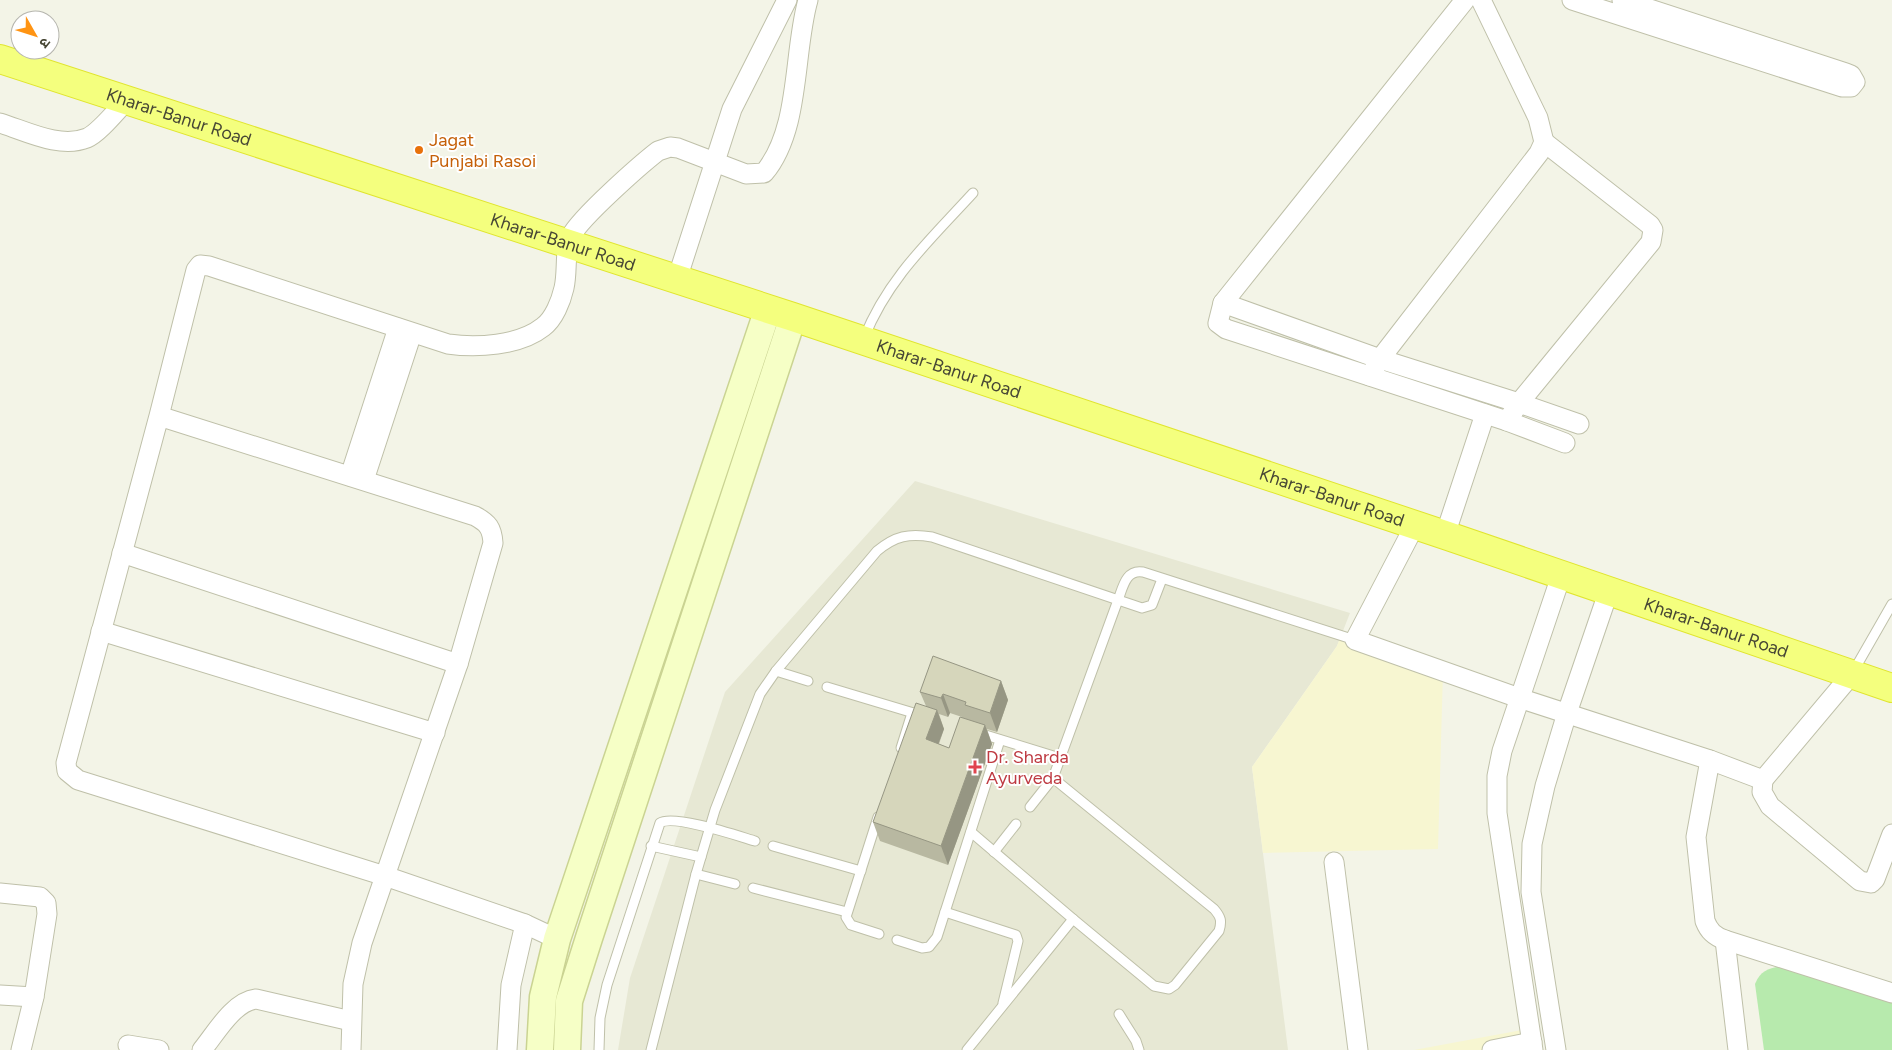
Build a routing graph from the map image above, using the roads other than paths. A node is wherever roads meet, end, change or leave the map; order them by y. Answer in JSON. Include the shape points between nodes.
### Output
{"nodes":[{"id":1,"x":787,"y":0,"type":"edge"},
{"id":2,"x":808,"y":0,"type":"edge"},
{"id":3,"x":1465,"y":0,"type":"edge"},
{"id":4,"x":1481,"y":0,"type":"edge"},
{"id":5,"x":1572,"y":0,"type":"edge"},
{"id":6,"x":1622,"y":0,"type":"edge"},
{"id":7,"x":1641,"y":14,"type":"junction"},
{"id":8,"x":0,"y":59,"type":"edge"},
{"id":9,"x":127,"y":100,"type":"junction"},
{"id":10,"x":0,"y":123,"type":"edge"},
{"id":11,"x":1544,"y":142,"type":"junction"},
{"id":12,"x":716,"y":162,"type":"junction"},
{"id":13,"x":973,"y":193,"type":"dead end"},
{"id":14,"x":568,"y":244,"type":"junction"},
{"id":15,"x":678,"y":279,"type":"junction"},
{"id":16,"x":1223,"y":303,"type":"junction"},
{"id":17,"x":780,"y":313,"type":"junction"},
{"id":18,"x":405,"y":331,"type":"junction"},
{"id":19,"x":863,"y":341,"type":"junction"},
{"id":20,"x":1380,"y":359,"type":"junction"},
{"id":21,"x":1370,"y":376,"type":"junction"},
{"id":22,"x":1519,"y":403,"type":"junction"},
{"id":23,"x":1485,"y":414,"type":"junction"},
{"id":24,"x":159,"y":416,"type":"junction"},
{"id":25,"x":1507,"y":421,"type":"junction"},
{"id":26,"x":1579,"y":424,"type":"dead end"},
{"id":27,"x":1565,"y":442,"type":"dead end"},
{"id":28,"x":357,"y":478,"type":"junction"},
{"id":29,"x":1415,"y":525,"type":"junction"},
{"id":30,"x":1445,"y":535,"type":"junction"},
{"id":31,"x":122,"y":553,"type":"junction"},
{"id":32,"x":1561,"y":576,"type":"junction"},
{"id":33,"x":1162,"y":578,"type":"junction"},
{"id":34,"x":1608,"y":593,"type":"junction"},
{"id":35,"x":1118,"y":600,"type":"junction"},
{"id":36,"x":1892,"y":604,"type":"edge"},
{"id":37,"x":101,"y":631,"type":"junction"},
{"id":38,"x":1355,"y":640,"type":"junction"},
{"id":39,"x":458,"y":664,"type":"junction"},
{"id":40,"x":776,"y":671,"type":"junction"},
{"id":41,"x":1852,"y":674,"type":"junction"},
{"id":42,"x":808,"y":681,"type":"dead end"},
{"id":43,"x":827,"y":686,"type":"dead end"},
{"id":44,"x":1892,"y":688,"type":"edge"},
{"id":45,"x":1519,"y":698,"type":"junction"},
{"id":46,"x":912,"y":712,"type":"junction"},
{"id":47,"x":1566,"y":713,"type":"junction"},
{"id":48,"x":929,"y":718,"type":"edge"},
{"id":49,"x":965,"y":729,"type":"edge"},
{"id":50,"x":435,"y":733,"type":"junction"},
{"id":51,"x":1000,"y":740,"type":"junction"},
{"id":52,"x":1060,"y":758,"type":"junction"},
{"id":53,"x":897,"y":759,"type":"edge"},
{"id":54,"x":1710,"y":760,"type":"junction"},
{"id":55,"x":1053,"y":778,"type":"junction"},
{"id":56,"x":1763,"y":780,"type":"junction"},
{"id":57,"x":882,"y":806,"type":"edge"},
{"id":58,"x":1030,"y":807,"type":"dead end"},
{"id":59,"x":1016,"y":824,"type":"dead end"},
{"id":60,"x":710,"y":828,"type":"junction"},
{"id":61,"x":971,"y":832,"type":"junction"},
{"id":62,"x":1892,"y":834,"type":"edge"},
{"id":63,"x":755,"y":841,"type":"dead end"},
{"id":64,"x":651,"y":846,"type":"junction"},
{"id":65,"x":773,"y":846,"type":"dead end"},
{"id":66,"x":994,"y":852,"type":"junction"},
{"id":67,"x":701,"y":857,"type":"junction"},
{"id":68,"x":1334,"y":862,"type":"dead end"},
{"id":69,"x":861,"y":871,"type":"junction"},
{"id":70,"x":696,"y":874,"type":"junction"},
{"id":71,"x":385,"y":876,"type":"junction"},
{"id":72,"x":735,"y":884,"type":"dead end"},
{"id":73,"x":753,"y":888,"type":"dead end"},
{"id":74,"x":0,"y":894,"type":"edge"},
{"id":75,"x":848,"y":912,"type":"junction"},
{"id":76,"x":945,"y":912,"type":"junction"},
{"id":77,"x":1073,"y":919,"type":"junction"},
{"id":78,"x":525,"y":924,"type":"junction"},
{"id":79,"x":879,"y":934,"type":"dead end"},
{"id":80,"x":557,"y":939,"type":"junction"},
{"id":81,"x":897,"y":940,"type":"dead end"},
{"id":82,"x":1725,"y":940,"type":"junction"},
{"id":83,"x":1892,"y":994,"type":"edge"},
{"id":84,"x":0,"y":995,"type":"edge"},
{"id":85,"x":34,"y":997,"type":"junction"},
{"id":86,"x":1002,"y":1006,"type":"junction"},
{"id":87,"x":1119,"y":1014,"type":"dead end"},
{"id":88,"x":351,"y":1021,"type":"junction"},
{"id":89,"x":128,"y":1045,"type":"dead end"},
{"id":90,"x":1533,"y":1046,"type":"edge"},
{"id":91,"x":21,"y":1050,"type":"edge"},
{"id":92,"x":159,"y":1050,"type":"edge"},
{"id":93,"x":202,"y":1050,"type":"edge"},
{"id":94,"x":351,"y":1050,"type":"edge"},
{"id":95,"x":507,"y":1050,"type":"edge"},
{"id":96,"x":540,"y":1050,"type":"edge"},
{"id":97,"x":567,"y":1050,"type":"edge"},
{"id":98,"x":600,"y":1050,"type":"edge"},
{"id":99,"x":651,"y":1050,"type":"edge"},
{"id":100,"x":967,"y":1050,"type":"edge"},
{"id":101,"x":1139,"y":1050,"type":"edge"},
{"id":102,"x":1358,"y":1050,"type":"edge"},
{"id":103,"x":1492,"y":1050,"type":"edge"},
{"id":104,"x":1556,"y":1050,"type":"edge"},
{"id":105,"x":1738,"y":1050,"type":"edge"}],
"edges":[{"from":1,"to":12,"type":"street","via":[[732,109]]},
{"from":2,"to":12,"type":"street","via":[[790,112],[772,163],[764,172],[755,175]]},
{"from":3,"to":16,"type":"street"},
{"from":4,"to":11,"type":"street","via":[[1538,118]]},
{"from":5,"to":7,"type":"street"},
{"from":6,"to":7,"type":"street"},
{"from":7,"to":7,"type":"street","via":[[1846,72],[1855,82],[1851,87],[1842,87]]},
{"from":8,"to":9,"type":"highway","name":"Kharar-Banur Road"},
{"from":9,"to":10,"type":"street","via":[[88,138],[68,142]]},
{"from":9,"to":14,"type":"highway","name":"Kharar-Banur Road"},
{"from":11,"to":20,"type":"street"},
{"from":11,"to":22,"type":"street","via":[[1650,224],[1653,236]]},
{"from":12,"to":14,"type":"street","via":[[678,148],[658,151],[578,226]]},
{"from":12,"to":15,"type":"street"},
{"from":13,"to":19,"type":"lane","via":[[892,284],[878,305]]},
{"from":14,"to":15,"type":"highway","name":"Kharar-Banur Road"},
{"from":14,"to":18,"type":"street","via":[[564,289],[556,309],[544,327],[528,336],[488,346],[448,344]]},
{"from":15,"to":17,"type":"highway","name":"Kharar-Banur Road"},
{"from":16,"to":20,"type":"street"},
{"from":16,"to":21,"type":"street","via":[[1218,318],[1222,327]]},
{"from":17,"to":19,"type":"highway","name":"Kharar-Banur Road"},
{"from":17,"to":80,"type":"main road"},
{"from":17,"to":97,"type":"main road","via":[[570,1001]]},
{"from":18,"to":24,"type":"street","via":[[200,265],[193,275]]},
{"from":18,"to":28,"type":"street"},
{"from":19,"to":29,"type":"highway","name":"Kharar-Banur Road"},
{"from":20,"to":21,"type":"street"},
{"from":20,"to":22,"type":"street"},
{"from":21,"to":23,"type":"street"},
{"from":22,"to":25,"type":"street"},
{"from":22,"to":26,"type":"street"},
{"from":23,"to":25,"type":"street"},
{"from":23,"to":30,"type":"street"},
{"from":24,"to":28,"type":"street"},
{"from":24,"to":31,"type":"street"},
{"from":25,"to":27,"type":"street"},
{"from":28,"to":39,"type":"street","via":[[475,516],[486,522],[492,531],[494,543]]},
{"from":29,"to":30,"type":"highway","name":"Kharar-Banur Road"},
{"from":29,"to":38,"type":"street"},
{"from":30,"to":32,"type":"highway","name":"Kharar-Banur Road"},
{"from":31,"to":37,"type":"street"},
{"from":31,"to":39,"type":"street"},
{"from":32,"to":34,"type":"highway","name":"Kharar-Banur Road"},
{"from":32,"to":45,"type":"street"},
{"from":33,"to":35,"type":"lane","via":[[1136,571],[1131,573]]},
{"from":33,"to":35,"type":"lane","via":[[1154,600],[1147,608]]},
{"from":33,"to":38,"type":"lane"},
{"from":34,"to":41,"type":"highway","name":"Kharar-Banur Road"},
{"from":34,"to":47,"type":"street"},
{"from":35,"to":40,"type":"lane","via":[[932,537],[902,536],[878,551]]},
{"from":35,"to":52,"type":"lane"},
{"from":36,"to":41,"type":"lane"},
{"from":37,"to":50,"type":"street"},
{"from":37,"to":71,"type":"street","via":[[66,763],[72,776]]},
{"from":38,"to":45,"type":"street"},
{"from":39,"to":50,"type":"street"},
{"from":40,"to":42,"type":"lane"},
{"from":40,"to":60,"type":"lane","via":[[760,694],[749,719]]},
{"from":41,"to":44,"type":"highway","name":"Kharar-Banur Road"},
{"from":41,"to":56,"type":"street"},
{"from":43,"to":46,"type":"lane"},
{"from":45,"to":47,"type":"street"},
{"from":45,"to":90,"type":"street","via":[[1502,751],[1495,796]]},
{"from":46,"to":48,"type":"lane"},
{"from":46,"to":53,"type":"lane"},
{"from":47,"to":54,"type":"street"},
{"from":47,"to":104,"type":"street","via":[[1536,822],[1531,866],[1531,892]]},
{"from":49,"to":51,"type":"lane"},
{"from":50,"to":71,"type":"street"},
{"from":51,"to":52,"type":"lane"},
{"from":51,"to":61,"type":"lane"},
{"from":52,"to":55,"type":"lane"},
{"from":54,"to":56,"type":"street"},
{"from":54,"to":82,"type":"street","via":[[1698,817],[1697,853],[1705,921],[1713,934]]},
{"from":55,"to":58,"type":"lane"},
{"from":55,"to":77,"type":"lane","via":[[1214,909],[1222,923],[1219,931],[1169,989],[1154,986]]},
{"from":56,"to":62,"type":"street","via":[[1762,792],[1770,806],[1860,882],[1871,883],[1875,879]]},
{"from":57,"to":69,"type":"lane"},
{"from":59,"to":66,"type":"lane"},
{"from":60,"to":63,"type":"lane"},
{"from":60,"to":64,"type":"lane","via":[[664,821],[658,827]]},
{"from":60,"to":67,"type":"lane"},
{"from":61,"to":66,"type":"lane"},
{"from":61,"to":76,"type":"lane"},
{"from":64,"to":67,"type":"lane"},
{"from":64,"to":98,"type":"lane","via":[[607,985],[600,1018]]},
{"from":65,"to":69,"type":"lane"},
{"from":66,"to":77,"type":"lane"},
{"from":67,"to":70,"type":"lane"},
{"from":68,"to":102,"type":"street"},
{"from":69,"to":75,"type":"lane"},
{"from":70,"to":72,"type":"lane"},
{"from":70,"to":99,"type":"lane"},
{"from":71,"to":78,"type":"street"},
{"from":71,"to":88,"type":"street","via":[[362,944],[353,984]]},
{"from":73,"to":75,"type":"lane"},
{"from":74,"to":85,"type":"street","via":[[40,897],[46,903]]},
{"from":75,"to":79,"type":"lane","via":[[847,921],[851,925]]},
{"from":76,"to":81,"type":"lane","via":[[937,937],[929,947]]},
{"from":76,"to":86,"type":"lane","via":[[1013,933],[1018,938]]},
{"from":77,"to":86,"type":"lane"},
{"from":78,"to":80,"type":"street"},
{"from":78,"to":95,"type":"street","via":[[511,986]]},
{"from":80,"to":96,"type":"main road","via":[[543,996]]},
{"from":82,"to":83,"type":"street"},
{"from":82,"to":105,"type":"street"},
{"from":84,"to":85,"type":"street"},
{"from":85,"to":91,"type":"street"},
{"from":86,"to":100,"type":"lane"},
{"from":87,"to":101,"type":"lane"},
{"from":88,"to":93,"type":"street","via":[[256,999],[248,1000],[238,1007]]},
{"from":88,"to":94,"type":"street"},
{"from":89,"to":92,"type":"street"},
{"from":90,"to":103,"type":"street"}]}
